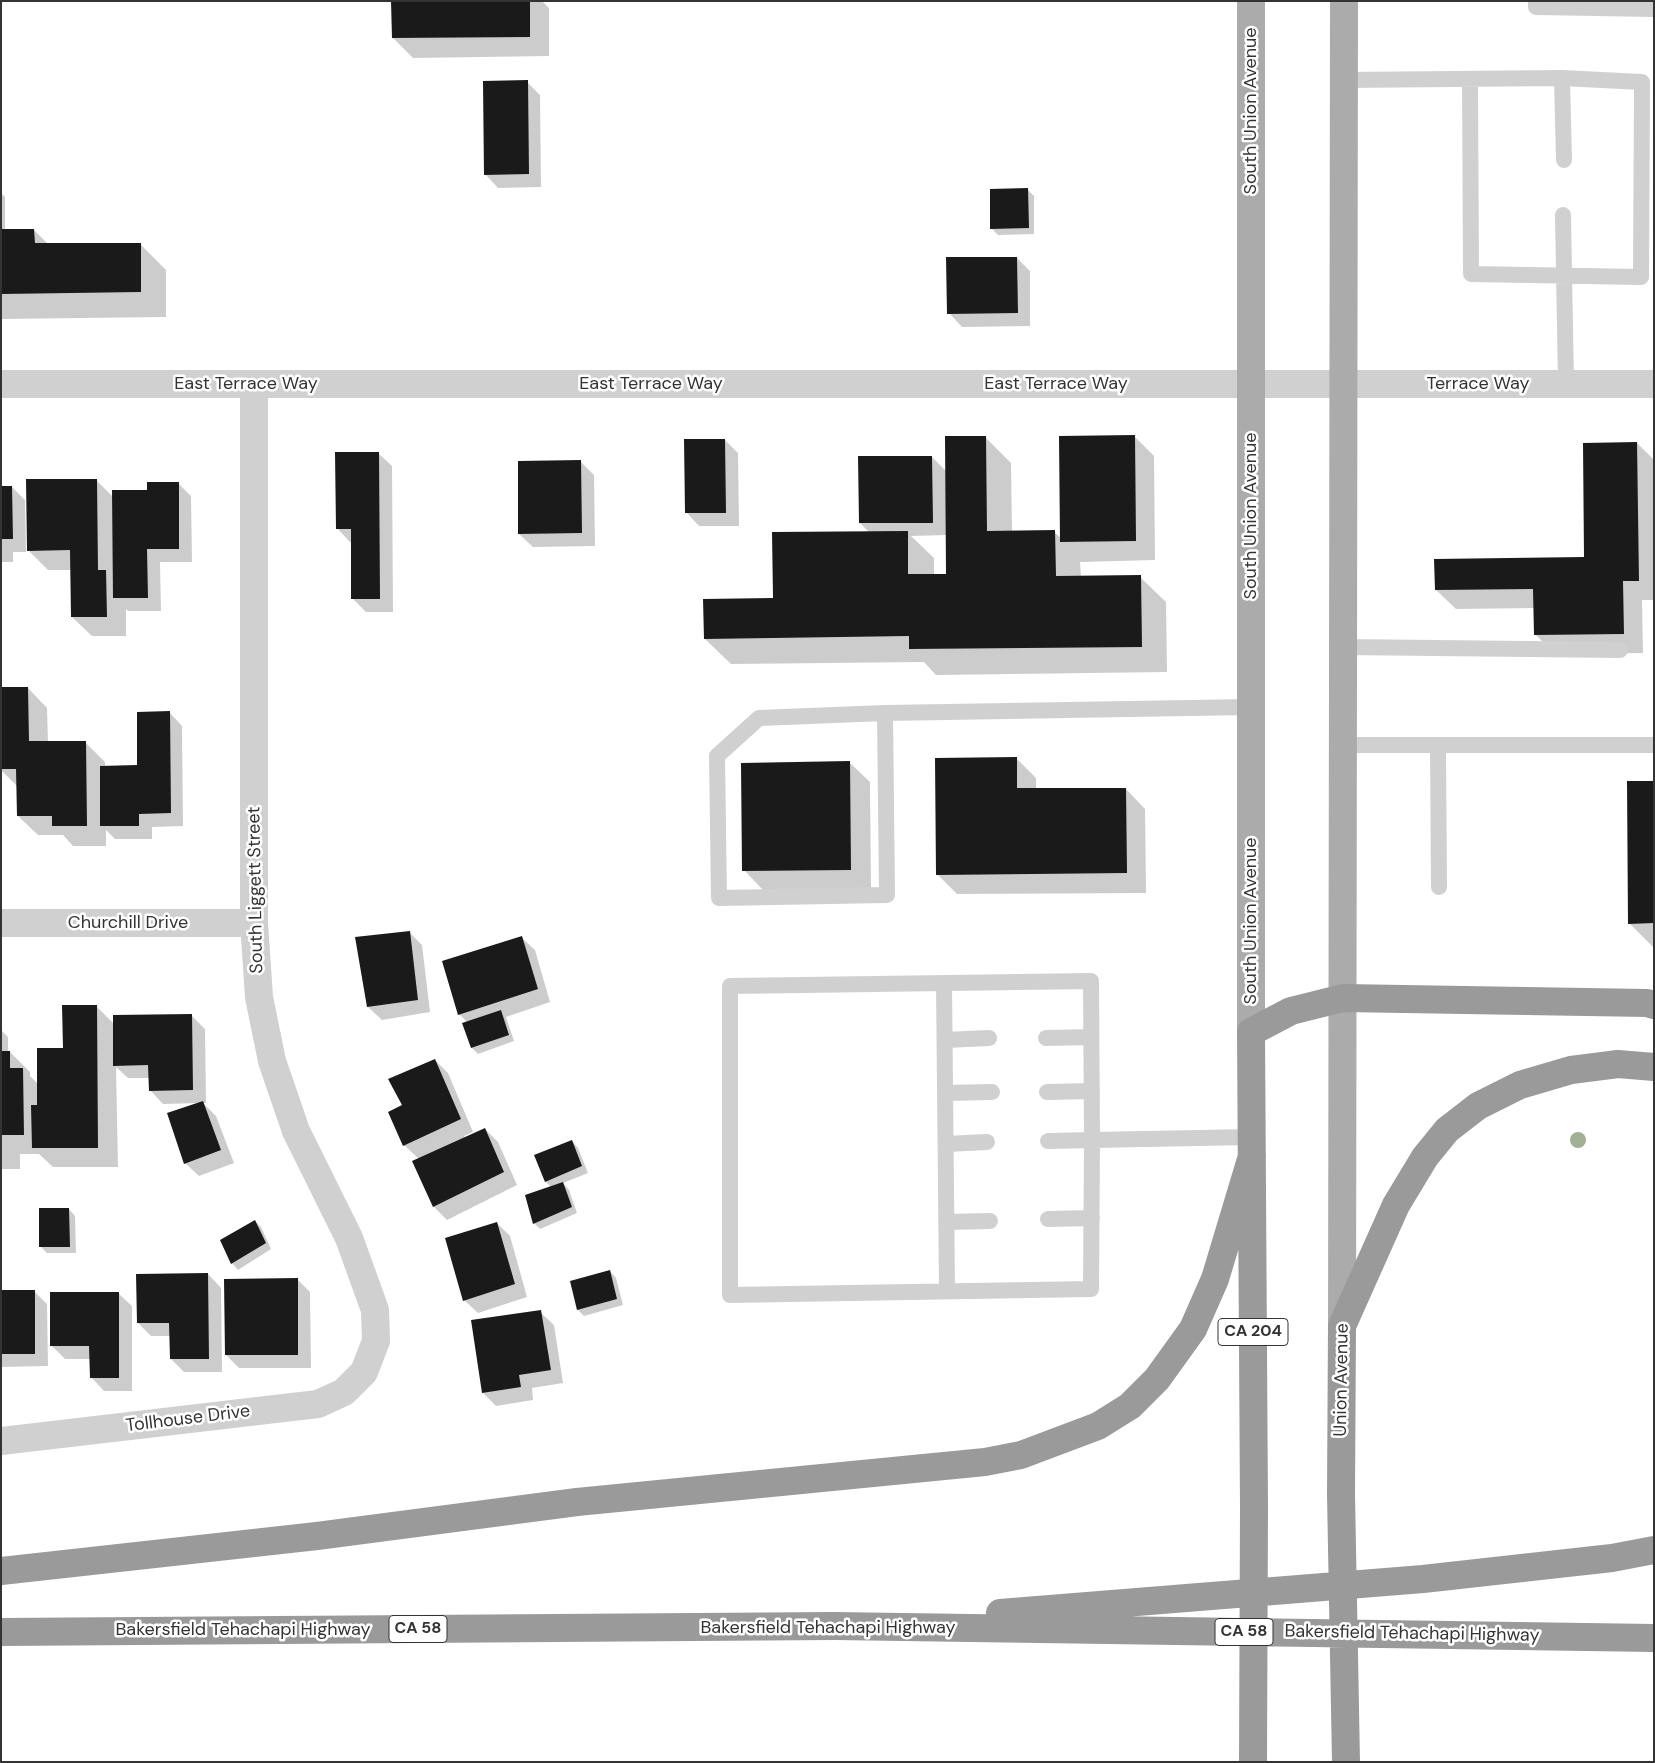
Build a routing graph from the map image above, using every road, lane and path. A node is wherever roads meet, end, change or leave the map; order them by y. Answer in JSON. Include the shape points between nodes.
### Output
{"nodes":[{"id":1,"x":1251,"y":1,"type":"edge"},
{"id":2,"x":1344,"y":1,"type":"edge"},
{"id":3,"x":1536,"y":1,"type":"edge"},
{"id":4,"x":1654,"y":8,"type":"edge"},
{"id":5,"x":1562,"y":78,"type":"junction"},
{"id":6,"x":1470,"y":79,"type":"junction"},
{"id":7,"x":1344,"y":80,"type":"junction"},
{"id":8,"x":1564,"y":160,"type":"dead end"},
{"id":9,"x":1563,"y":216,"type":"dead end"},
{"id":10,"x":1564,"y":277,"type":"junction"},
{"id":11,"x":1,"y":384,"type":"edge"},
{"id":12,"x":254,"y":384,"type":"junction"},
{"id":13,"x":1251,"y":384,"type":"junction"},
{"id":14,"x":1301,"y":384,"type":"joint"},
{"id":15,"x":1344,"y":384,"type":"junction"},
{"id":16,"x":1566,"y":384,"type":"junction"},
{"id":17,"x":1654,"y":384,"type":"edge"},
{"id":18,"x":1344,"y":647,"type":"junction"},
{"id":19,"x":1620,"y":650,"type":"dead end"},
{"id":20,"x":1251,"y":707,"type":"junction"},
{"id":21,"x":885,"y":713,"type":"junction"},
{"id":22,"x":1343,"y":745,"type":"junction"},
{"id":23,"x":1438,"y":745,"type":"junction"},
{"id":24,"x":1654,"y":745,"type":"edge"},
{"id":25,"x":1440,"y":887,"type":"dead end"},
{"id":26,"x":1,"y":923,"type":"edge"},
{"id":27,"x":254,"y":923,"type":"junction"},
{"id":28,"x":944,"y":983,"type":"junction"},
{"id":29,"x":1343,"y":998,"type":"junction"},
{"id":30,"x":1654,"y":1005,"type":"edge"},
{"id":31,"x":1251,"y":1032,"type":"junction"},
{"id":32,"x":1091,"y":1037,"type":"junction"},
{"id":33,"x":989,"y":1038,"type":"dead end"},
{"id":34,"x":1046,"y":1038,"type":"dead end"},
{"id":35,"x":945,"y":1040,"type":"junction"},
{"id":36,"x":1654,"y":1067,"type":"edge"},
{"id":37,"x":1092,"y":1091,"type":"junction"},
{"id":38,"x":992,"y":1092,"type":"dead end"},
{"id":39,"x":1047,"y":1092,"type":"dead end"},
{"id":40,"x":945,"y":1093,"type":"junction"},
{"id":41,"x":1092,"y":1140,"type":"junction"},
{"id":42,"x":1048,"y":1141,"type":"dead end"},
{"id":43,"x":987,"y":1142,"type":"dead end"},
{"id":44,"x":946,"y":1144,"type":"junction"},
{"id":45,"x":1252,"y":1146,"type":"junction"},
{"id":46,"x":1092,"y":1218,"type":"junction"},
{"id":47,"x":1048,"y":1219,"type":"dead end"},
{"id":48,"x":990,"y":1221,"type":"dead end"},
{"id":49,"x":947,"y":1222,"type":"junction"},
{"id":50,"x":947,"y":1291,"type":"junction"},
{"id":51,"x":1342,"y":1326,"type":"junction"},
{"id":52,"x":364,"y":1372,"type":"joint"},
{"id":53,"x":1,"y":1441,"type":"edge"},
{"id":54,"x":1654,"y":1550,"type":"edge"},
{"id":55,"x":1,"y":1570,"type":"edge"},
{"id":56,"x":834,"y":1626,"type":"junction"},
{"id":57,"x":1,"y":1632,"type":"edge"},
{"id":58,"x":1654,"y":1638,"type":"edge"},
{"id":59,"x":1253,"y":1762,"type":"edge"},
{"id":60,"x":1346,"y":1762,"type":"edge"}],
"edges":[{"from":1,"to":13,"type":"main road","name":"South Union Avenue"},
{"from":2,"to":7,"type":"main road"},
{"from":3,"to":4,"type":"lane","via":[[1536,7]]},
{"from":5,"to":6,"type":"lane"},
{"from":5,"to":8,"type":"lane"},
{"from":5,"to":10,"type":"lane","via":[[1642,82],[1641,277]]},
{"from":6,"to":7,"type":"lane"},
{"from":6,"to":10,"type":"lane","via":[[1471,274]]},
{"from":7,"to":15,"type":"main road"},
{"from":9,"to":10,"type":"lane"},
{"from":10,"to":16,"type":"lane"},
{"from":11,"to":12,"type":"street","name":"East Terrace Way"},
{"from":12,"to":13,"type":"street","name":"East Terrace Way"},
{"from":12,"to":27,"type":"street","name":"South Liggett Street"},
{"from":13,"to":14,"type":"street","name":"East Terrace Way"},
{"from":13,"to":20,"type":"main road","name":"South Union Avenue"},
{"from":14,"to":15,"type":"street","name":"Terrace Way"},
{"from":15,"to":16,"type":"street","name":"Terrace Way"},
{"from":15,"to":18,"type":"main road"},
{"from":16,"to":17,"type":"street","name":"Terrace Way"},
{"from":18,"to":19,"type":"lane"},
{"from":18,"to":22,"type":"main road"},
{"from":20,"to":21,"type":"lane"},
{"from":20,"to":31,"type":"main road","name":"South Union Avenue"},
{"from":21,"to":21,"type":"lane","via":[[887,895],[719,898],[717,756],[759,718]]},
{"from":22,"to":23,"type":"lane"},
{"from":22,"to":29,"type":"main road"},
{"from":23,"to":24,"type":"lane"},
{"from":23,"to":25,"type":"lane"},
{"from":26,"to":27,"type":"street","name":"Churchill Drive"},
{"from":27,"to":52,"type":"street","name":"South Liggett Street","via":[[259,997],[272,1061],[296,1131],[349,1238],[375,1310],[376,1341]]},
{"from":28,"to":32,"type":"lane","via":[[1091,982]]},
{"from":28,"to":35,"type":"lane"},
{"from":28,"to":50,"type":"lane","via":[[730,986],[730,1295]]},
{"from":29,"to":30,"type":"highway"},
{"from":29,"to":31,"type":"highway","via":[[1291,1011]]},
{"from":29,"to":51,"type":"main road","name":"Union Avenue"},
{"from":31,"to":45,"type":"highway","number":"CA 204"},
{"from":32,"to":34,"type":"lane"},
{"from":32,"to":37,"type":"lane"},
{"from":33,"to":35,"type":"lane"},
{"from":35,"to":40,"type":"lane"},
{"from":36,"to":51,"type":"highway","via":[[1608,1065],[1571,1070],[1520,1085],[1478,1106],[1447,1130],[1425,1157],[1396,1205]]},
{"from":37,"to":39,"type":"lane"},
{"from":37,"to":41,"type":"lane"},
{"from":38,"to":40,"type":"lane"},
{"from":40,"to":44,"type":"lane"},
{"from":41,"to":42,"type":"lane"},
{"from":41,"to":45,"type":"lane"},
{"from":41,"to":46,"type":"lane"},
{"from":43,"to":44,"type":"lane"},
{"from":44,"to":49,"type":"lane"},
{"from":45,"to":55,"type":"highway","via":[[1215,1279],[1193,1329],[1157,1379],[1130,1406],[1098,1426],[1021,1455],[985,1462],[577,1502],[317,1536]]},
{"from":45,"to":59,"type":"highway","number":"CA 204"},
{"from":46,"to":47,"type":"lane"},
{"from":46,"to":50,"type":"lane","via":[[1091,1288]]},
{"from":48,"to":49,"type":"lane"},
{"from":49,"to":50,"type":"lane"},
{"from":51,"to":60,"type":"highway","name":"Union Avenue","via":[[1341,1494]]},
{"from":52,"to":53,"type":"street","name":"Tollhouse Drive","via":[[344,1392],[318,1404]]},
{"from":54,"to":56,"type":"highway","via":[[1612,1558],[1423,1579]]},
{"from":56,"to":57,"type":"highway","name":"Bakersfield Tehachapi Highway","number":"CA 58"},
{"from":56,"to":58,"type":"highway","name":"Bakersfield Tehachapi Highway","number":"CA 58"}]}
